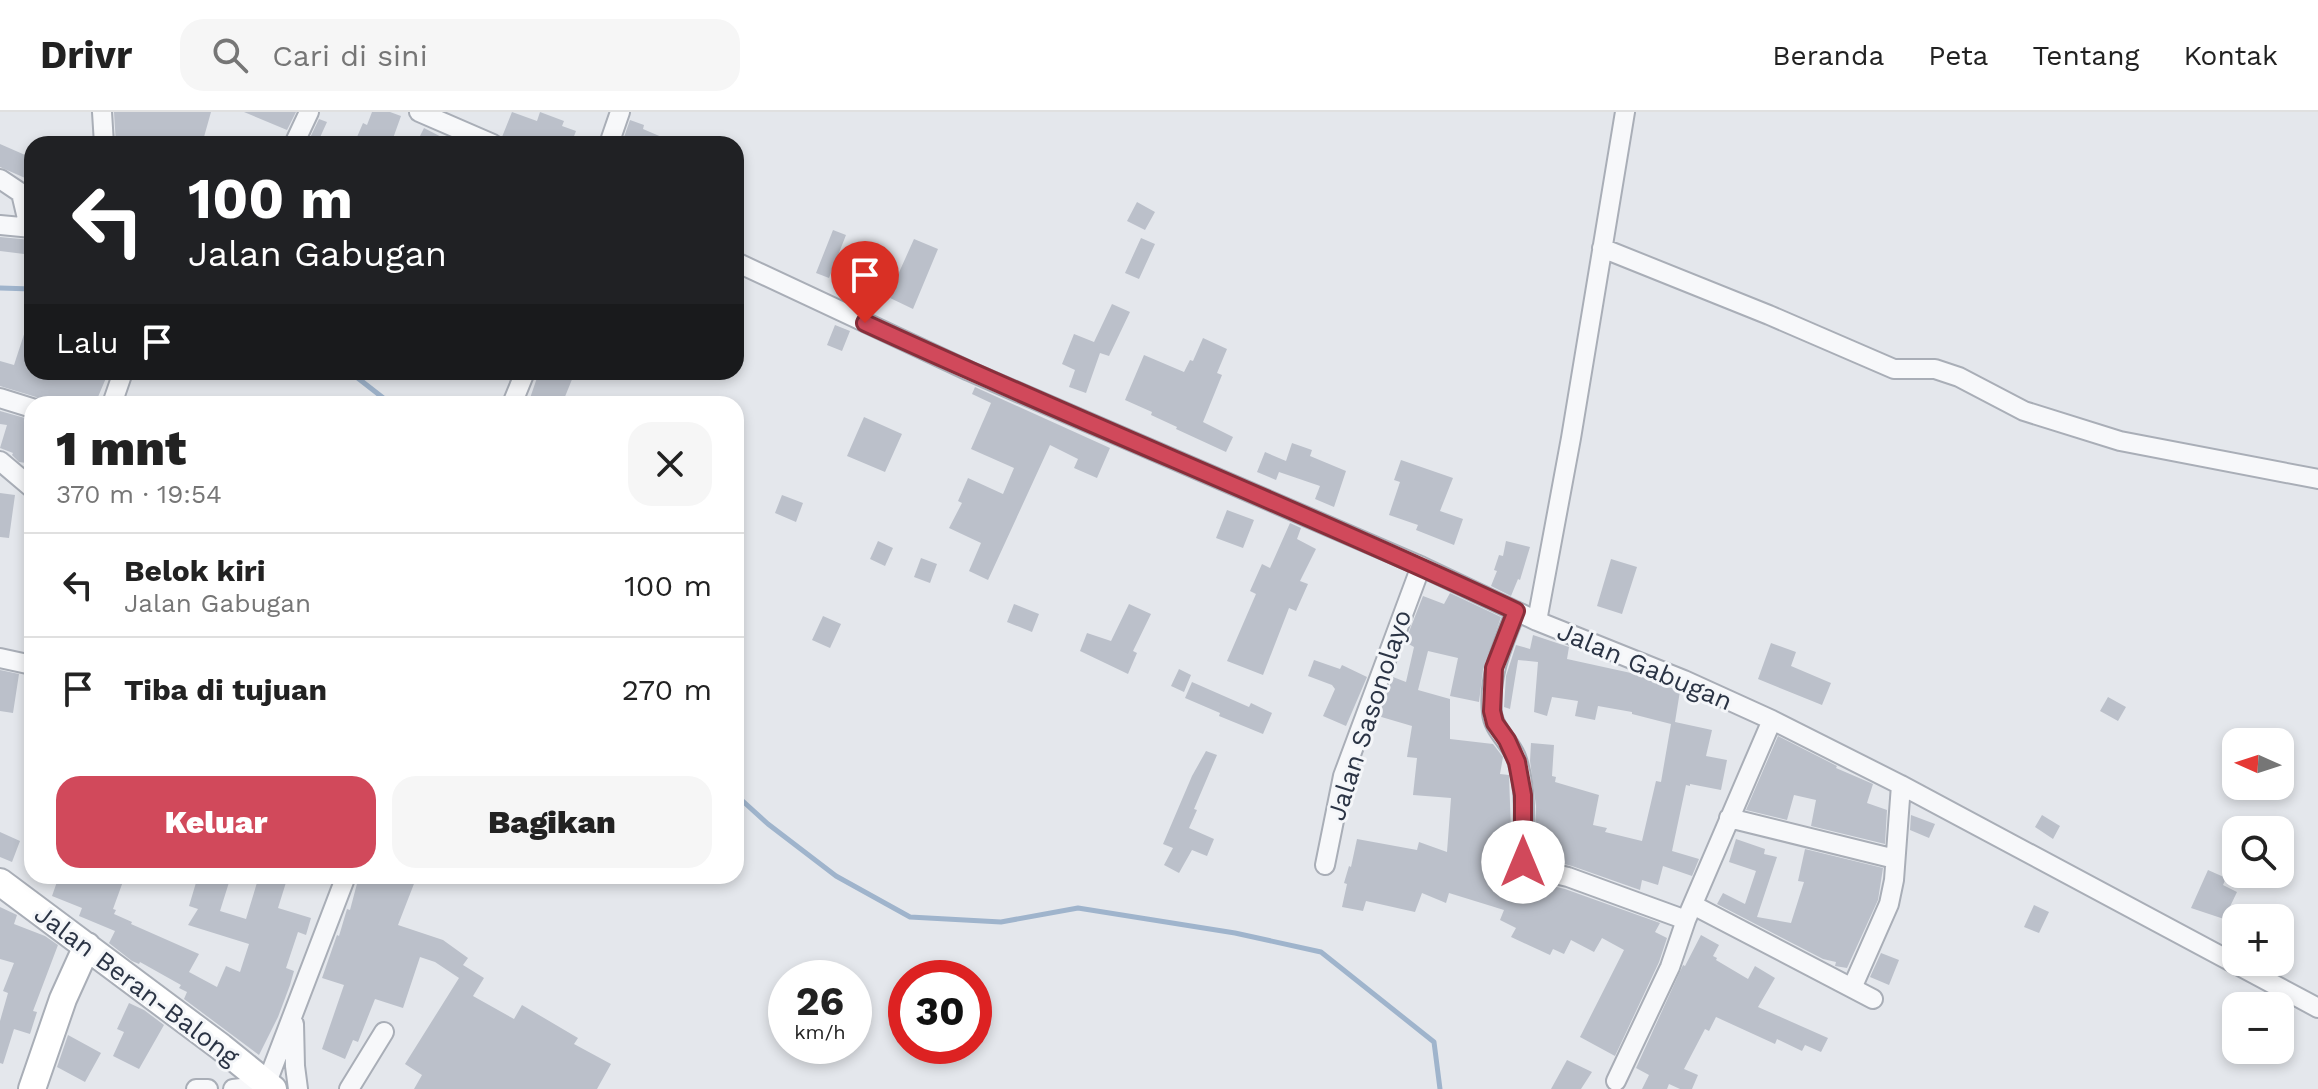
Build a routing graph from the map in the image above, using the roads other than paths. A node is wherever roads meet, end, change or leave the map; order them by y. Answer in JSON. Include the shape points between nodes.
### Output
{"nodes":[{"id":1,"x":102,"y":112,"type":"edge"},
{"id":2,"x":309,"y":112,"type":"edge"},
{"id":3,"x":419,"y":112,"type":"edge"},
{"id":4,"x":620,"y":112,"type":"edge"},
{"id":5,"x":1625,"y":112,"type":"edge"},
{"id":6,"x":446,"y":117,"type":"edge"},
{"id":7,"x":104,"y":136,"type":"edge"},
{"id":8,"x":298,"y":136,"type":"edge"},
{"id":9,"x":462,"y":136,"type":"edge"},
{"id":10,"x":612,"y":136,"type":"edge"},
{"id":11,"x":0,"y":179,"type":"edge"},
{"id":12,"x":24,"y":204,"type":"edge"},
{"id":13,"x":0,"y":225,"type":"edge"},
{"id":14,"x":24,"y":227,"type":"edge"},
{"id":15,"x":1602,"y":248,"type":"junction"},
{"id":16,"x":744,"y":266,"type":"edge"},
{"id":17,"x":0,"y":398,"type":"edge"},
{"id":18,"x":24,"y":406,"type":"edge"},
{"id":19,"x":0,"y":461,"type":"edge"},
{"id":20,"x":2318,"y":479,"type":"edge"},
{"id":21,"x":24,"y":481,"type":"edge"},
{"id":22,"x":1421,"y":566,"type":"junction"},
{"id":23,"x":1516,"y":611,"type":"junction"},
{"id":24,"x":1537,"y":621,"type":"junction"},
{"id":25,"x":0,"y":658,"type":"edge"},
{"id":26,"x":24,"y":663,"type":"edge"},
{"id":27,"x":1772,"y":720,"type":"junction"},
{"id":28,"x":1901,"y":785,"type":"junction"},
{"id":29,"x":1729,"y":818,"type":"junction"},
{"id":30,"x":1895,"y":859,"type":"junction"},
{"id":31,"x":1325,"y":865,"type":"dead end"},
{"id":32,"x":0,"y":882,"type":"edge"},
{"id":33,"x":343,"y":884,"type":"edge"},
{"id":34,"x":1690,"y":913,"type":"junction"},
{"id":35,"x":87,"y":946,"type":"junction"},
{"id":36,"x":1852,"y":988,"type":"junction"},
{"id":37,"x":1873,"y":999,"type":"dead end"},
{"id":38,"x":2318,"y":1008,"type":"edge"},
{"id":39,"x":294,"y":1013,"type":"junction"},
{"id":40,"x":384,"y":1032,"type":"dead end"},
{"id":41,"x":1616,"y":1081,"type":"dead end"},
{"id":42,"x":269,"y":1087,"type":"edge"},
{"id":43,"x":32,"y":1089,"type":"edge"},
{"id":44,"x":196,"y":1089,"type":"edge"},
{"id":45,"x":208,"y":1089,"type":"edge"},
{"id":46,"x":233,"y":1089,"type":"edge"},
{"id":47,"x":298,"y":1089,"type":"edge"},
{"id":48,"x":349,"y":1089,"type":"edge"}],
"edges":[{"from":1,"to":7,"type":"street"},
{"from":2,"to":8,"type":"street"},
{"from":3,"to":6,"type":"street"},
{"from":4,"to":10,"type":"street"},
{"from":5,"to":15,"type":"street"},
{"from":6,"to":9,"type":"street"},
{"from":11,"to":12,"type":"street","via":[[21,193]]},
{"from":13,"to":14,"type":"street"},
{"from":15,"to":20,"type":"street","via":[[1894,369],[1935,369],[1959,377],[2024,411],[2120,441]]},
{"from":15,"to":24,"type":"street"},
{"from":16,"to":22,"type":"street","name":"Jalan Gabugan","via":[[969,371]]},
{"from":17,"to":18,"type":"street"},
{"from":19,"to":21,"type":"street"},
{"from":22,"to":23,"type":"street","name":"Jalan Gabugan"},
{"from":22,"to":31,"type":"street","name":"Jalan Sasonolayo","via":[[1343,776]]},
{"from":23,"to":24,"type":"street","name":"Jalan Gabugan"},
{"from":23,"to":34,"type":"street","via":[[1494,668],[1492,711],[1517,762],[1523,795],[1523,862]]},
{"from":24,"to":27,"type":"street","name":"Jalan Gabugan"},
{"from":25,"to":26,"type":"street"},
{"from":27,"to":28,"type":"street","name":"Jalan Gabugan"},
{"from":27,"to":29,"type":"street"},
{"from":28,"to":30,"type":"street"},
{"from":28,"to":38,"type":"street","name":"Jalan Gabugan"},
{"from":29,"to":30,"type":"street"},
{"from":29,"to":34,"type":"street"},
{"from":30,"to":36,"type":"street","via":[[1889,904]]},
{"from":32,"to":35,"type":"main road","name":"Jalan Beran-Balong"},
{"from":33,"to":39,"type":"street"},
{"from":34,"to":36,"type":"street"},
{"from":34,"to":41,"type":"street"},
{"from":35,"to":42,"type":"main road","name":"Jalan Beran-Balong"},
{"from":35,"to":43,"type":"main road"},
{"from":36,"to":37,"type":"street"},
{"from":39,"to":42,"type":"street"},
{"from":39,"to":47,"type":"street"},
{"from":40,"to":48,"type":"street"},
{"from":42,"to":46,"type":"street"},
{"from":44,"to":45,"type":"street"}]}
